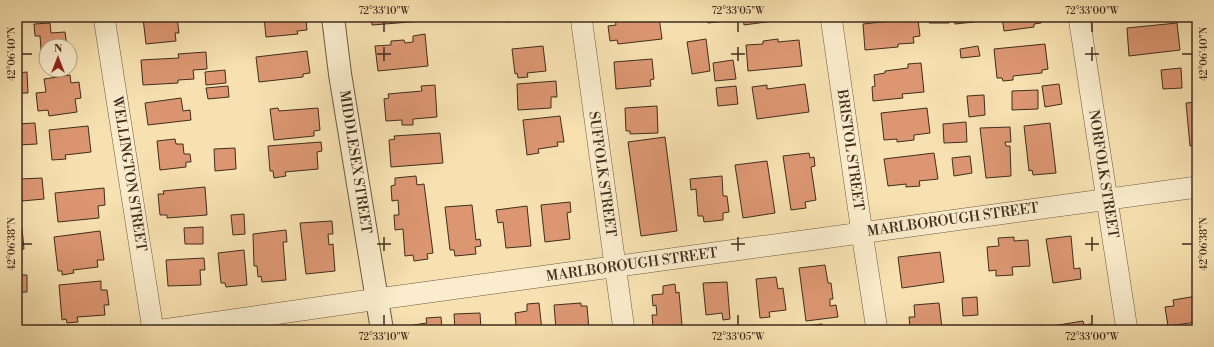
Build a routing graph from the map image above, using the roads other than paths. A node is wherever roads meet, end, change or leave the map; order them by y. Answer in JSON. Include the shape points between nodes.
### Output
{"nodes":[{"id":1,"x":104,"y":17,"type":"edge"},
{"id":2,"x":333,"y":17,"type":"edge"},
{"id":3,"x":581,"y":17,"type":"edge"},
{"id":4,"x":831,"y":17,"type":"edge"},
{"id":5,"x":1079,"y":17,"type":"edge"},
{"id":6,"x":1197,"y":187,"type":"edge"},
{"id":7,"x":1107,"y":200,"type":"junction"},
{"id":8,"x":862,"y":233,"type":"junction"},
{"id":9,"x":614,"y":267,"type":"junction"},
{"id":10,"x":378,"y":299,"type":"junction"},
{"id":11,"x":153,"y":330,"type":"edge"},
{"id":12,"x":163,"y":330,"type":"edge"},
{"id":13,"x":382,"y":330,"type":"edge"},
{"id":14,"x":624,"y":330,"type":"edge"},
{"id":15,"x":877,"y":330,"type":"edge"},
{"id":16,"x":1127,"y":330,"type":"edge"}],
"edges":[{"from":1,"to":11,"type":"street","name":"WELLINGTON STREET"},
{"from":2,"to":10,"type":"street","name":"MIDDLESEX STREET","via":[[340,74]]},
{"from":3,"to":9,"type":"street","name":"SUFFOLK STREET"},
{"from":4,"to":8,"type":"street","name":"BRISTOL STREET"},
{"from":5,"to":7,"type":"street","name":"NORFOLK STREET"},
{"from":6,"to":7,"type":"street","name":"MARLBOROUGH STREET"},
{"from":7,"to":8,"type":"street","name":"MARLBOROUGH STREET"},
{"from":7,"to":16,"type":"street","name":"NORFOLK STREET"},
{"from":8,"to":9,"type":"street","name":"MARLBOROUGH STREET"},
{"from":8,"to":15,"type":"street","name":"BRISTOL STREET"},
{"from":9,"to":10,"type":"street","name":"MARLBOROUGH STREET"},
{"from":9,"to":14,"type":"street","name":"SUFFOLK STREET"},
{"from":10,"to":12,"type":"street","name":"MARLBOROUGH STREET"},
{"from":10,"to":13,"type":"street","name":"MIDDLESEX STREET"}]}
